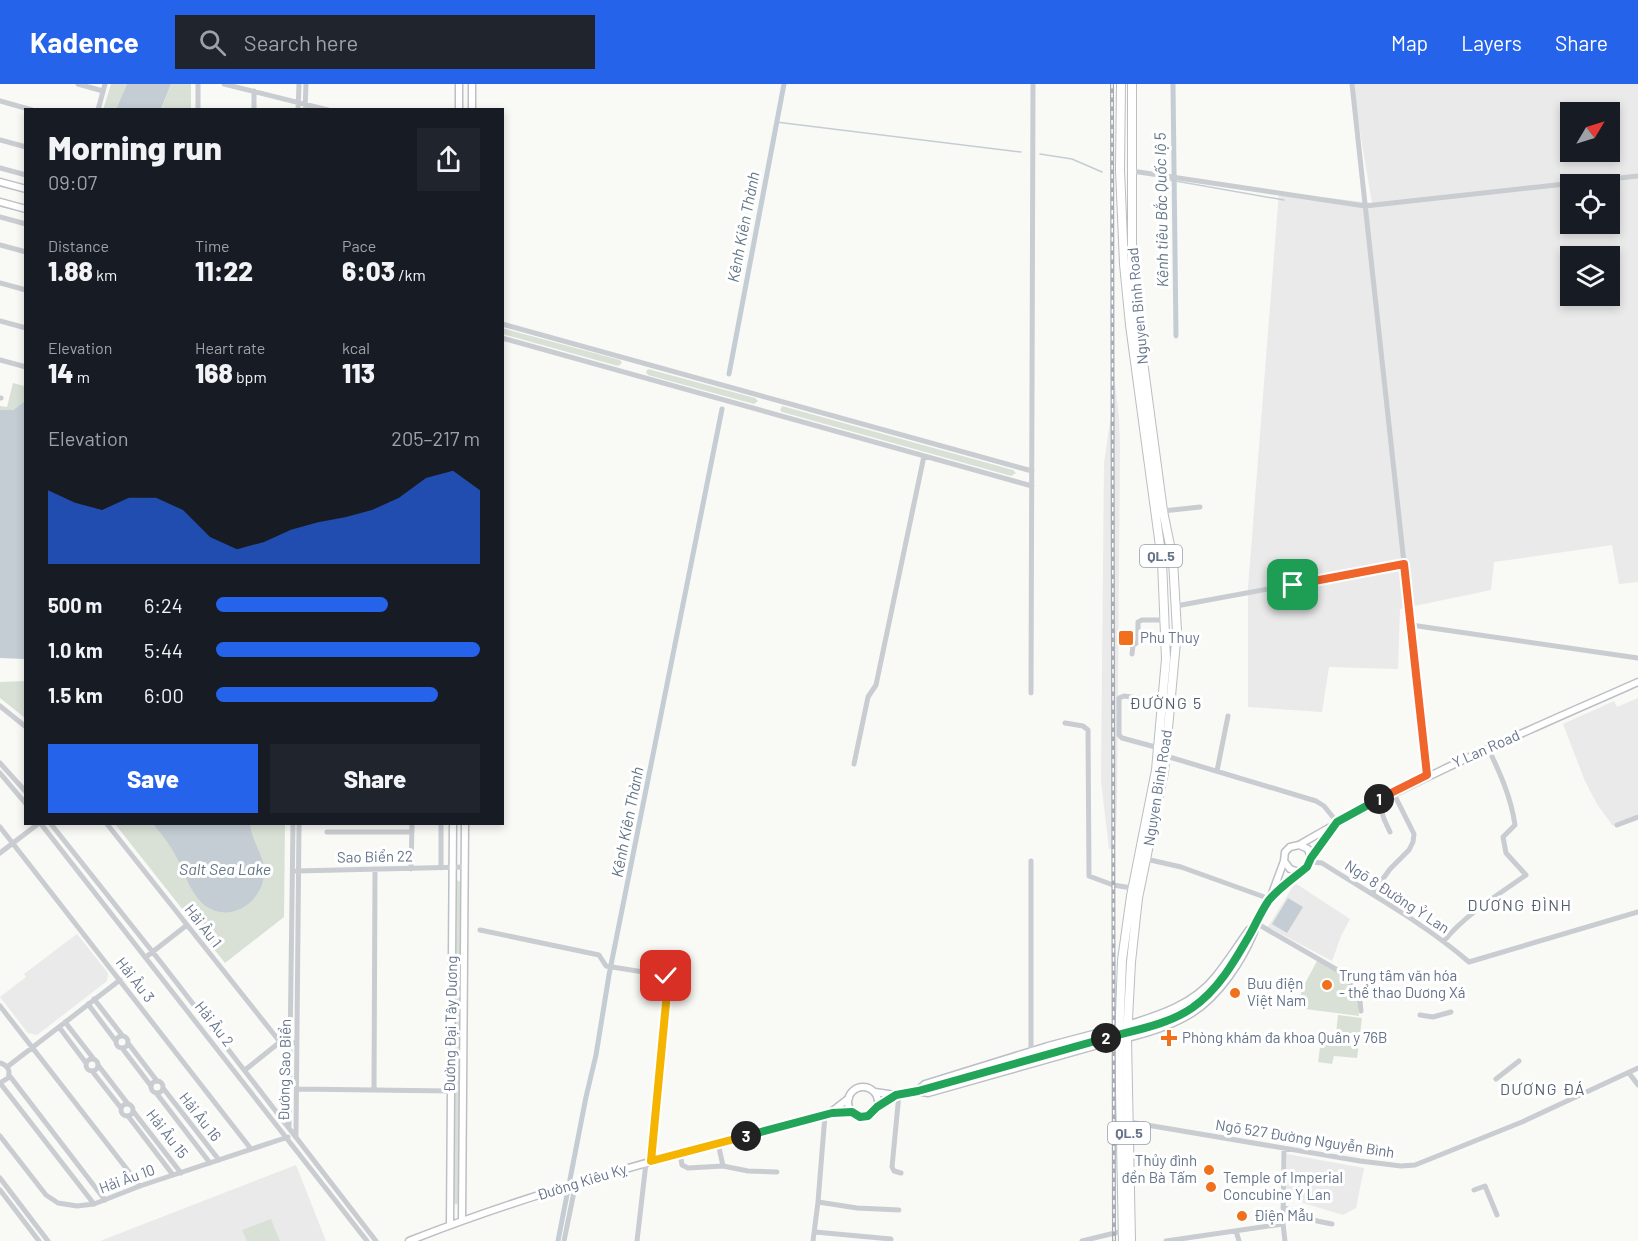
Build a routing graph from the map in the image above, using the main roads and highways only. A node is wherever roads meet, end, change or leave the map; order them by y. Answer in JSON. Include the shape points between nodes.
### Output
{"nodes":[{"id":1,"x":459,"y":84,"type":"edge"},
{"id":2,"x":472,"y":84,"type":"edge"},
{"id":3,"x":1121,"y":84,"type":"edge"},
{"id":4,"x":1132,"y":84,"type":"edge"},
{"id":5,"x":459,"y":108,"type":"edge"},
{"id":6,"x":472,"y":108,"type":"edge"},
{"id":7,"x":1120,"y":170,"type":"junction"},
{"id":8,"x":1132,"y":171,"type":"junction"},
{"id":9,"x":0,"y":182,"type":"edge"},
{"id":10,"x":24,"y":188,"type":"edge"},
{"id":11,"x":0,"y":202,"type":"edge"},
{"id":12,"x":24,"y":208,"type":"edge"},
{"id":13,"x":1638,"y":682,"type":"edge"},
{"id":14,"x":1337,"y":822,"type":"junction"},
{"id":15,"x":453,"y":825,"type":"edge"},
{"id":16,"x":465,"y":825,"type":"edge"},
{"id":17,"x":1299,"y":845,"type":"junction"},
{"id":18,"x":1311,"y":860,"type":"junction"},
{"id":19,"x":1284,"y":861,"type":"junction"},
{"id":20,"x":1299,"y":872,"type":"junction"},
{"id":21,"x":1270,"y":900,"type":"junction"},
{"id":22,"x":1256,"y":923,"type":"junction"},
{"id":23,"x":1124,"y":1026,"type":"junction"},
{"id":24,"x":1123,"y":1039,"type":"junction"},
{"id":25,"x":918,"y":1091,"type":"junction"},
{"id":26,"x":875,"y":1092,"type":"junction"},
{"id":27,"x":897,"y":1095,"type":"junction"},
{"id":28,"x":849,"y":1098,"type":"junction"},
{"id":29,"x":877,"y":1107,"type":"junction"},
{"id":30,"x":852,"y":1112,"type":"junction"},
{"id":31,"x":826,"y":1114,"type":"junction"},
{"id":32,"x":462,"y":1220,"type":"junction"},
{"id":33,"x":450,"y":1225,"type":"junction"},
{"id":34,"x":409,"y":1241,"type":"edge"},
{"id":35,"x":1123,"y":1241,"type":"edge"},
{"id":36,"x":1131,"y":1241,"type":"edge"}],
"edges":[{"from":1,"to":5,"type":"main road"},
{"from":2,"to":6,"type":"main road"},
{"from":3,"to":7,"type":"highway","name":"Nguyen Binh Road","number":"QL.5"},
{"from":4,"to":8,"type":"highway","name":"Nguyen Binh Road","number":"QL.5"},
{"from":7,"to":8,"type":"highway"},
{"from":7,"to":23,"type":"highway","name":"Nguyen Binh Road","number":"QL.5","via":[[1130,325],[1162,561],[1166,620],[1159,748],[1122,960]]},
{"from":8,"to":23,"type":"highway","name":"Nguyen Binh Road","number":"QL.5","via":[[1132,264],[1163,511],[1173,560],[1178,631],[1164,772],[1138,898]]},
{"from":9,"to":10,"type":"main road"},
{"from":11,"to":12,"type":"main road"},
{"from":13,"to":14,"type":"main road","name":"Y Lan Road","via":[[1427,775]]},
{"from":14,"to":17,"type":"main road","name":"Y Lan Road"},
{"from":14,"to":18,"type":"main road","name":"Y Lan Road"},
{"from":15,"to":33,"type":"main road","name":"Đường Đại Tây Dương"},
{"from":16,"to":32,"type":"main road","name":"Đường Đại Tây Dương"},
{"from":17,"to":18,"type":"main road","via":[[1308,849]]},
{"from":17,"to":19,"type":"main road","via":[[1287,849]]},
{"from":18,"to":20,"type":"main road"},
{"from":19,"to":20,"type":"main road"},
{"from":19,"to":21,"type":"main road"},
{"from":20,"to":21,"type":"main road"},
{"from":21,"to":22,"type":"main road"},
{"from":22,"to":23,"type":"main road","via":[[1198,993],[1164,1013]]},
{"from":22,"to":24,"type":"main road","via":[[1242,955],[1222,984],[1193,1012]]},
{"from":22,"to":25,"type":"main road","bridge":true,"via":[[1213,989],[1194,1007],[1167,1021]]},
{"from":23,"to":24,"type":"highway","name":"Nguyen Binh Road","number":"QL.5"},
{"from":23,"to":25,"type":"main road","via":[[925,1084]]},
{"from":24,"to":25,"type":"main road","via":[[928,1093]]},
{"from":24,"to":35,"type":"highway","name":"Nguyen Binh Road","number":"QL.5"},
{"from":24,"to":36,"type":"highway","name":"Nguyen Binh Road","number":"QL.5"},
{"from":25,"to":27,"type":"main road"},
{"from":26,"to":27,"type":"main road"},
{"from":26,"to":28,"type":"main road","via":[[860,1087]]},
{"from":26,"to":29,"type":"main road"},
{"from":27,"to":29,"type":"main road"},
{"from":28,"to":30,"type":"main road"},
{"from":28,"to":31,"type":"main road"},
{"from":29,"to":30,"type":"main road","via":[[868,1116]]},
{"from":30,"to":31,"type":"main road"},
{"from":31,"to":32,"type":"main road","name":"Đường Kiêu Kỵ","via":[[563,1186]]},
{"from":32,"to":33,"type":"main road","name":"Đường Kiêu Kỵ"},
{"from":33,"to":34,"type":"main road","name":"Đường Kiêu Kỵ"}]}
